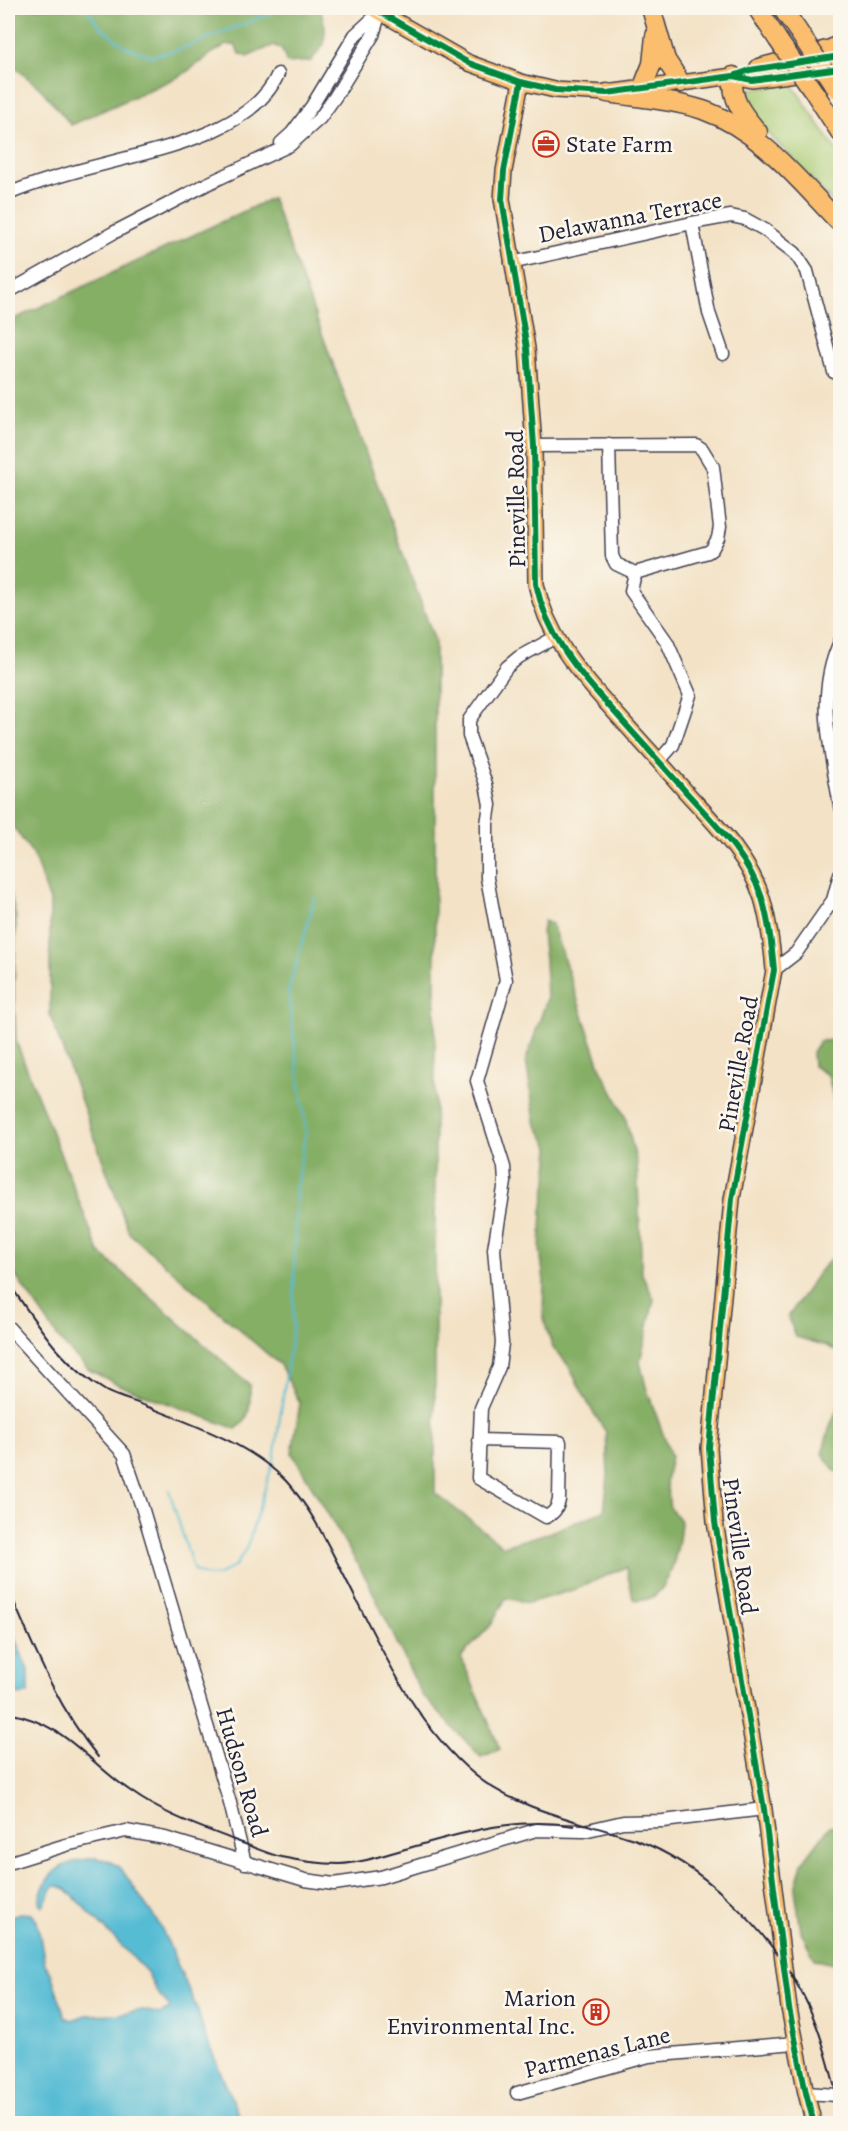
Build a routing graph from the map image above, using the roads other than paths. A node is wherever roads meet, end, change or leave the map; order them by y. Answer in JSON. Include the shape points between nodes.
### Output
{"nodes":[{"id":1,"x":651,"y":8,"type":"edge"},
{"id":2,"x":757,"y":8,"type":"edge"},
{"id":3,"x":782,"y":8,"type":"edge"},
{"id":4,"x":376,"y":10,"type":"edge"},
{"id":5,"x":656,"y":29,"type":"junction"},
{"id":6,"x":840,"y":44,"type":"edge"},
{"id":7,"x":840,"y":56,"type":"edge"},
{"id":8,"x":759,"y":68,"type":"junction"},
{"id":9,"x":840,"y":68,"type":"edge"},
{"id":10,"x":278,"y":74,"type":"dead end"},
{"id":11,"x":733,"y":76,"type":"junction"},
{"id":12,"x":521,"y":82,"type":"junction"},
{"id":13,"x":681,"y":83,"type":"junction"},
{"id":14,"x":642,"y":89,"type":"junction"},
{"id":15,"x":838,"y":92,"type":"edge"},
{"id":16,"x":607,"y":93,"type":"junction"},
{"id":17,"x":840,"y":132,"type":"edge"},
{"id":18,"x":8,"y":194,"type":"edge"},
{"id":19,"x":834,"y":217,"type":"edge"},
{"id":20,"x":692,"y":223,"type":"junction"},
{"id":21,"x":511,"y":263,"type":"junction"},
{"id":22,"x":8,"y":292,"type":"edge"},
{"id":23,"x":723,"y":354,"type":"dead end"},
{"id":24,"x":840,"y":373,"type":"edge"},
{"id":25,"x":534,"y":446,"type":"junction"},
{"id":26,"x":609,"y":446,"type":"junction"},
{"id":27,"x":635,"y":573,"type":"junction"},
{"id":28,"x":556,"y":637,"type":"junction"},
{"id":29,"x":840,"y":642,"type":"edge"},
{"id":30,"x":659,"y":761,"type":"junction"},
{"id":31,"x":840,"y":806,"type":"edge"},
{"id":32,"x":840,"y":874,"type":"edge"},
{"id":33,"x":774,"y":970,"type":"junction"},
{"id":34,"x":8,"y":1327,"type":"edge"},
{"id":35,"x":479,"y":1440,"type":"junction"},
{"id":36,"x":764,"y":1809,"type":"junction"},
{"id":37,"x":8,"y":1863,"type":"edge"},
{"id":38,"x":245,"y":1863,"type":"junction"},
{"id":39,"x":795,"y":2043,"type":"junction"},
{"id":40,"x":517,"y":2093,"type":"dead end"},
{"id":41,"x":806,"y":2093,"type":"junction"},
{"id":42,"x":840,"y":2098,"type":"edge"},
{"id":43,"x":814,"y":2124,"type":"edge"}],
"edges":[{"from":1,"to":5,"type":"highway"},
{"from":2,"to":17,"type":"highway","bridge":true},
{"from":3,"to":15,"type":"highway","bridge":true},
{"from":4,"to":12,"type":"main road","via":[[469,63]]},
{"from":4,"to":22,"type":"street","via":[[373,35],[320,118],[290,145],[134,222]]},
{"from":5,"to":13,"type":"highway","via":[[666,60]]},
{"from":5,"to":14,"type":"highway","via":[[652,64]]},
{"from":6,"to":8,"type":"highway"},
{"from":7,"to":8,"type":"main road"},
{"from":8,"to":11,"type":"main road"},
{"from":9,"to":11,"type":"main road","via":[[752,80]]},
{"from":10,"to":18,"type":"street","via":[[272,89],[217,129]]},
{"from":11,"to":13,"type":"main road"},
{"from":11,"to":19,"type":"highway","via":[[741,113]]},
{"from":12,"to":16,"type":"main road","via":[[555,90]]},
{"from":12,"to":21,"type":"main road","name":"Pineville Road","via":[[502,199]]},
{"from":13,"to":14,"type":"main road"},
{"from":14,"to":16,"type":"main road"},
{"from":16,"to":19,"type":"highway","via":[[685,105],[730,122],[766,148]]},
{"from":20,"to":21,"type":"street","name":"Delawanna Terrace"},
{"from":20,"to":23,"type":"street","via":[[709,313]]},
{"from":20,"to":24,"type":"street","name":"Delawanna Terrace","via":[[731,216],[746,219],[795,253],[807,271],[834,372]]},
{"from":21,"to":25,"type":"main road","name":"Pineville Road","via":[[527,348]]},
{"from":25,"to":26,"type":"street"},
{"from":25,"to":28,"type":"main road","name":"Pineville Road","via":[[536,584]]},
{"from":26,"to":27,"type":"street","via":[[612,556],[616,564]]},
{"from":26,"to":27,"type":"street","via":[[696,445],[702,448],[712,467],[720,527],[712,549]]},
{"from":27,"to":30,"type":"street","via":[[630,591],[667,642],[690,695],[673,745]]},
{"from":28,"to":30,"type":"main road","name":"Pineville Road","via":[[578,672]]},
{"from":28,"to":35,"type":"street","via":[[507,667],[469,720],[469,736],[490,805],[487,879],[506,980],[477,1081],[504,1167],[505,1182],[494,1249],[502,1343],[499,1367],[481,1408]]},
{"from":29,"to":31,"type":"street","via":[[827,684],[826,707]]},
{"from":30,"to":33,"type":"main road","name":"Pineville Road","via":[[743,860],[761,897]]},
{"from":32,"to":33,"type":"street","via":[[833,900],[796,953]]},
{"from":33,"to":36,"type":"main road","name":"Pineville Road","via":[[732,1199],[709,1448],[715,1522]]},
{"from":34,"to":38,"type":"street","name":"Hudson Road","via":[[124,1454]]},
{"from":35,"to":35,"type":"street","via":[[478,1478],[546,1517],[557,1509],[560,1442]]},
{"from":36,"to":38,"type":"street","name":"Hudson Road","via":[[623,1822],[584,1832],[536,1830],[356,1881],[321,1883]]},
{"from":36,"to":39,"type":"main road","name":"Pineville Road"},
{"from":37,"to":38,"type":"street","via":[[126,1831],[165,1838]]},
{"from":39,"to":40,"type":"street","name":"Parmenas Lane","via":[[649,2056]]},
{"from":39,"to":41,"type":"main road","name":"Pineville Road"},
{"from":41,"to":42,"type":"street"},
{"from":41,"to":43,"type":"main road","name":"Pineville Road"}]}
